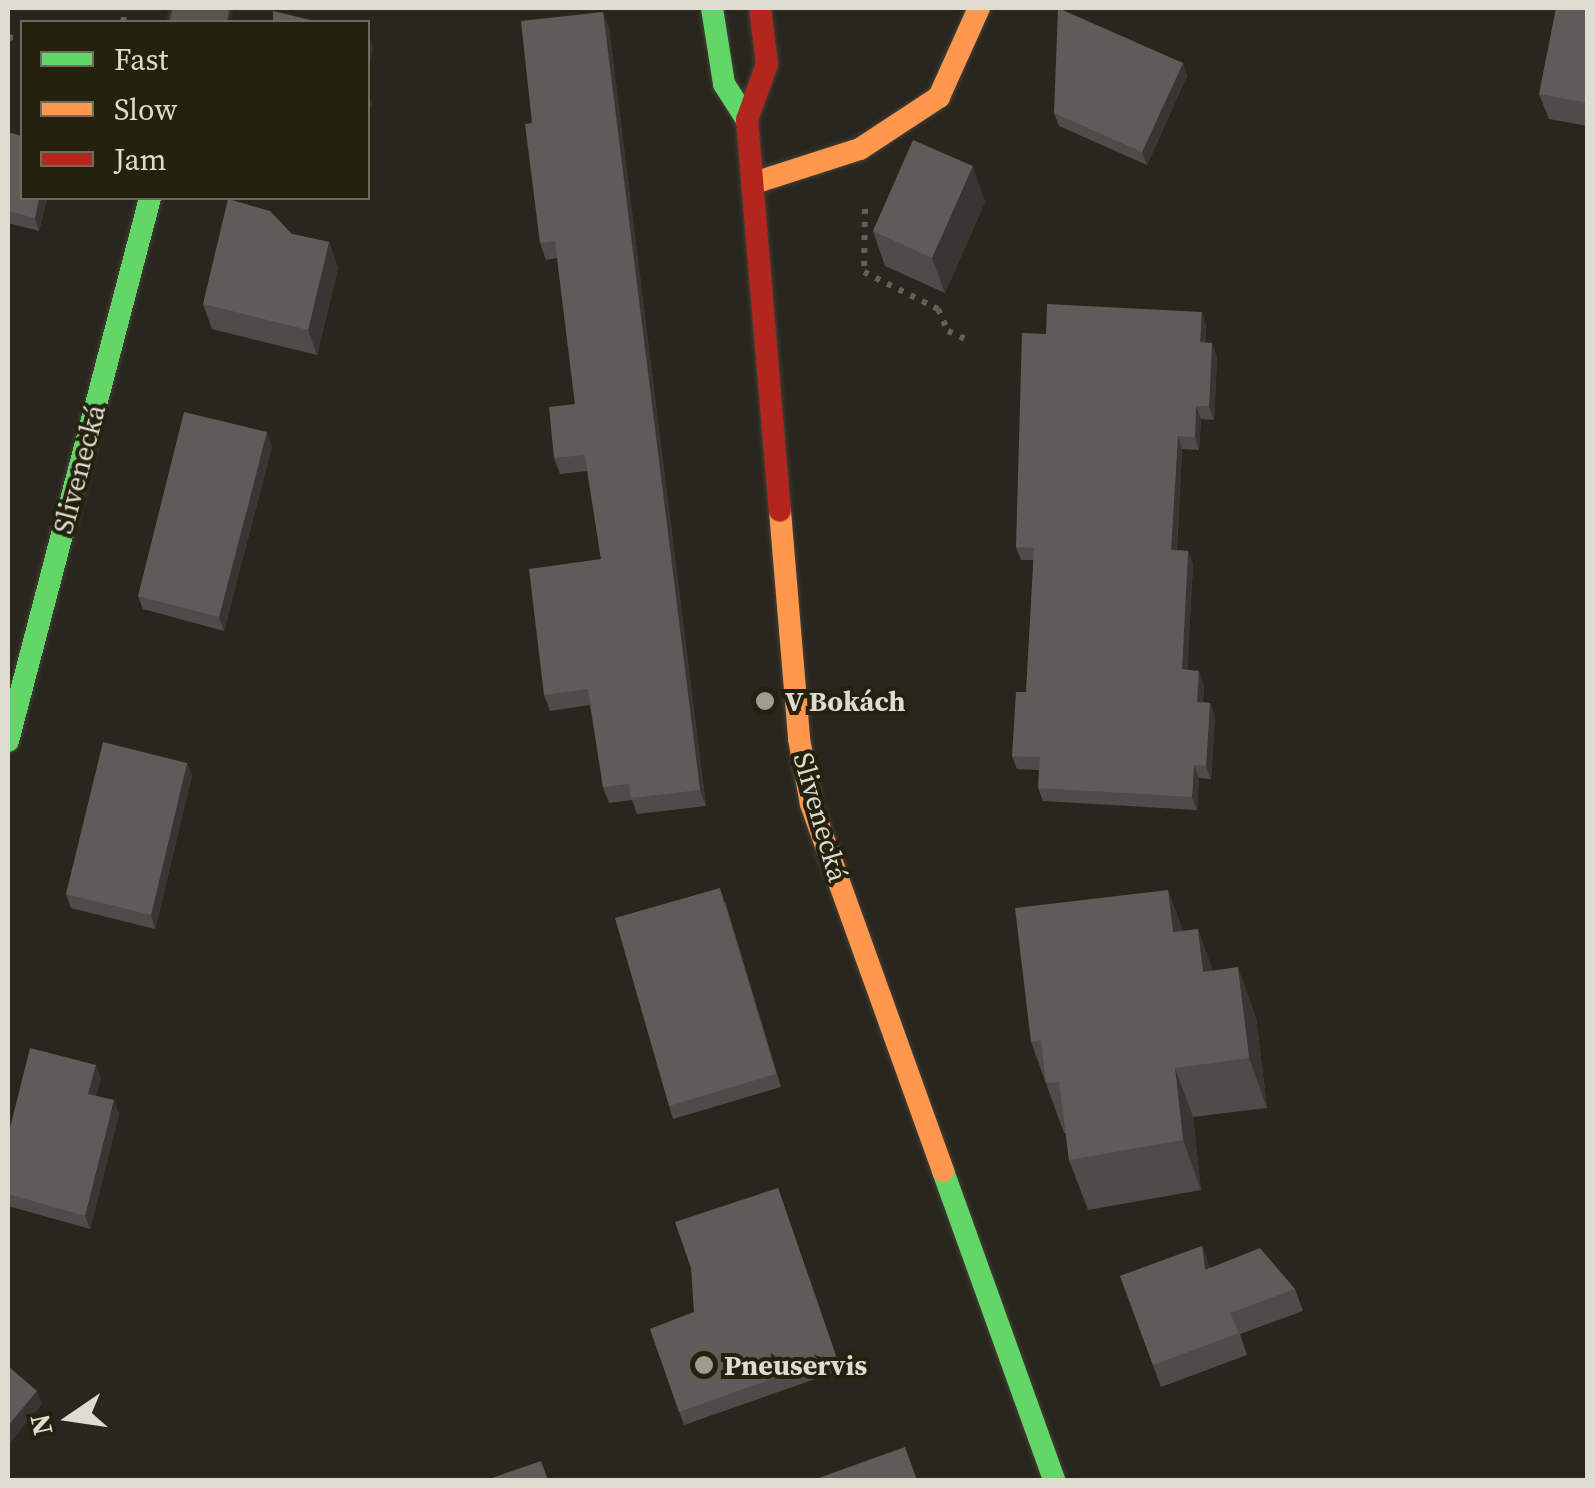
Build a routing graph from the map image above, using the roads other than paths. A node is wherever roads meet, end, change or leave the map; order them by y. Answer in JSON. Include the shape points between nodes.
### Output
{"nodes":[{"id":1,"x":712,"y":8,"type":"edge"},
{"id":2,"x":760,"y":8,"type":"edge"},
{"id":3,"x":979,"y":8,"type":"edge"},
{"id":4,"x":747,"y":120,"type":"junction"},
{"id":5,"x":754,"y":183,"type":"junction"},
{"id":6,"x":149,"y":200,"type":"edge"},
{"id":7,"x":8,"y":741,"type":"edge"},
{"id":8,"x":1054,"y":1480,"type":"edge"}],
"edges":[{"from":1,"to":4,"type":"street","name":"Slivenecká","via":[[724,84]]},
{"from":2,"to":4,"type":"street","name":"Slivenecká","via":[[767,64]]},
{"from":3,"to":5,"type":"street","via":[[939,97],[860,150]]},
{"from":4,"to":5,"type":"street","name":"Slivenecká"},
{"from":5,"to":8,"type":"street","name":"Slivenecká","via":[[798,739],[812,804]]},
{"from":6,"to":7,"type":"street","name":"Slivenecká"}]}
